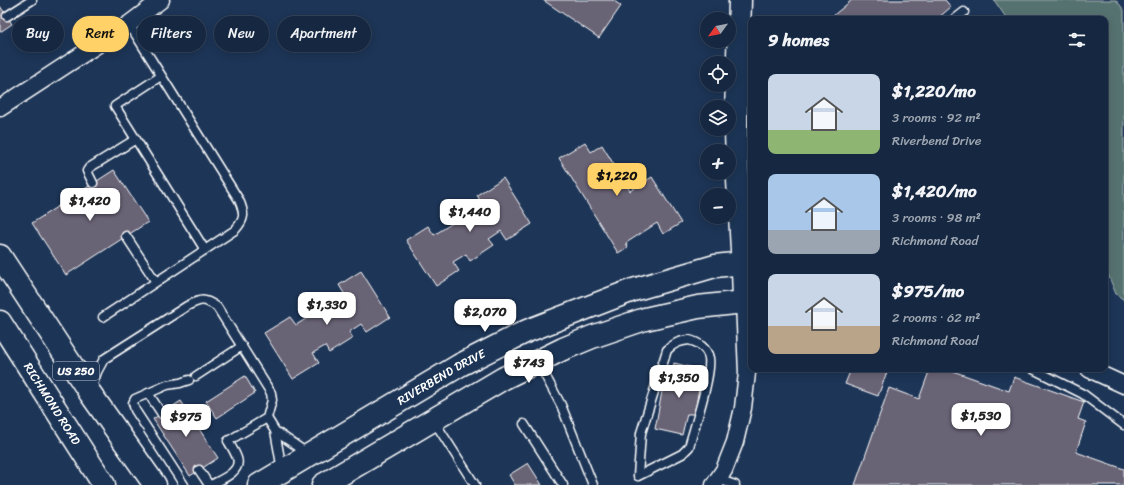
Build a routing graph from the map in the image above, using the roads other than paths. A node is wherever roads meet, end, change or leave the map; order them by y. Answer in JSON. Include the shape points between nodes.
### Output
{"nodes":[{"id":1,"x":32,"y":0,"type":"edge"},
{"id":2,"x":161,"y":0,"type":"edge"},
{"id":3,"x":740,"y":0,"type":"edge"},
{"id":4,"x":964,"y":12,"type":"dead end"},
{"id":5,"x":7,"y":16,"type":"dead end"},
{"id":6,"x":959,"y":16,"type":"edge"},
{"id":7,"x":129,"y":24,"type":"joint"},
{"id":8,"x":86,"y":52,"type":"edge"},
{"id":9,"x":162,"y":76,"type":"junction"},
{"id":10,"x":0,"y":108,"type":"edge"},
{"id":11,"x":136,"y":139,"type":"junction"},
{"id":12,"x":93,"y":183,"type":"dead end"},
{"id":13,"x":126,"y":236,"type":"dead end"},
{"id":14,"x":205,"y":250,"type":"junction"},
{"id":15,"x":0,"y":256,"type":"edge"},
{"id":16,"x":747,"y":264,"type":"edge"},
{"id":17,"x":156,"y":282,"type":"junction"},
{"id":18,"x":747,"y":302,"type":"edge"},
{"id":19,"x":103,"y":316,"type":"dead end"},
{"id":20,"x":0,"y":322,"type":"edge"},
{"id":21,"x":242,"y":346,"type":"junction"},
{"id":22,"x":538,"y":361,"type":"junction"},
{"id":23,"x":1039,"y":372,"type":"edge"},
{"id":24,"x":1096,"y":372,"type":"edge"},
{"id":25,"x":1124,"y":385,"type":"edge"},
{"id":26,"x":90,"y":393,"type":"junction"},
{"id":27,"x":148,"y":393,"type":"junction"},
{"id":28,"x":162,"y":414,"type":"dead end"},
{"id":29,"x":268,"y":418,"type":"junction"},
{"id":30,"x":434,"y":420,"type":"junction"},
{"id":31,"x":524,"y":424,"type":"dead end"},
{"id":32,"x":1124,"y":425,"type":"edge"},
{"id":33,"x":275,"y":431,"type":"junction"},
{"id":34,"x":310,"y":455,"type":"junction"},
{"id":35,"x":200,"y":470,"type":"dead end"},
{"id":36,"x":283,"y":471,"type":"junction"},
{"id":37,"x":638,"y":476,"type":"joint"},
{"id":38,"x":716,"y":482,"type":"edge"},
{"id":39,"x":104,"y":485,"type":"edge"},
{"id":40,"x":155,"y":485,"type":"edge"},
{"id":41,"x":184,"y":485,"type":"edge"},
{"id":42,"x":210,"y":485,"type":"edge"},
{"id":43,"x":259,"y":485,"type":"edge"},
{"id":44,"x":323,"y":485,"type":"edge"},
{"id":45,"x":475,"y":485,"type":"edge"},
{"id":46,"x":563,"y":485,"type":"edge"},
{"id":47,"x":593,"y":485,"type":"edge"},
{"id":48,"x":735,"y":485,"type":"edge"}],
"edges":[{"from":1,"to":5,"type":"lane"},
{"from":2,"to":7,"type":"street"},
{"from":3,"to":16,"type":"main road","via":[[736,128],[738,190]]},
{"from":4,"to":6,"type":"lane"},
{"from":7,"to":9,"type":"lane"},
{"from":8,"to":10,"type":"street"},
{"from":9,"to":11,"type":"lane","via":[[115,106]]},
{"from":9,"to":14,"type":"lane","via":[[244,211],[243,222]]},
{"from":11,"to":12,"type":"lane","via":[[86,171]]},
{"from":11,"to":14,"type":"lane"},
{"from":13,"to":17,"type":"lane"},
{"from":14,"to":17,"type":"lane"},
{"from":15,"to":26,"type":"main road","number":"US 250"},
{"from":16,"to":18,"type":"main road"},
{"from":16,"to":34,"type":"main road","name":"RIVERBEND DRIVE","via":[[715,266],[634,290],[527,331],[460,366]]},
{"from":17,"to":19,"type":"lane"},
{"from":18,"to":22,"type":"main road","via":[[698,307],[645,319],[592,337]]},
{"from":18,"to":38,"type":"street","via":[[747,373],[743,408],[735,442],[724,470]]},
{"from":20,"to":39,"type":"main road","name":"RICHMOND ROAD","number":"US 250"},
{"from":21,"to":26,"type":"lane","via":[[217,307],[207,300],[198,300],[104,359]]},
{"from":21,"to":27,"type":"lane","via":[[193,378]]},
{"from":21,"to":29,"type":"lane","via":[[271,393]]},
{"from":22,"to":30,"type":"main road"},
{"from":22,"to":47,"type":"lane","via":[[561,405]]},
{"from":23,"to":32,"type":"lane","via":[[1083,394]]},
{"from":24,"to":25,"type":"street"},
{"from":26,"to":40,"type":"main road","number":"US 250"},
{"from":27,"to":28,"type":"lane"},
{"from":27,"to":41,"type":"lane","via":[[135,399],[135,410]]},
{"from":29,"to":33,"type":"lane"},
{"from":29,"to":42,"type":"lane","via":[[228,441],[238,459],[237,466],[232,473]]},
{"from":30,"to":44,"type":"main road"},
{"from":30,"to":45,"type":"lane"},
{"from":31,"to":46,"type":"lane"},
{"from":33,"to":34,"type":"lane"},
{"from":33,"to":36,"type":"lane"},
{"from":34,"to":36,"type":"main road","name":"RIVERBEND DRIVE"},
{"from":35,"to":42,"type":"lane"},
{"from":36,"to":43,"type":"main road","name":"RIVERBEND DRIVE"},
{"from":37,"to":37,"type":"lane","via":[[641,433],[667,350],[680,341],[689,340],[701,345],[709,358],[707,381],[689,447],[682,454]]},
{"from":38,"to":48,"type":"lane"}]}
